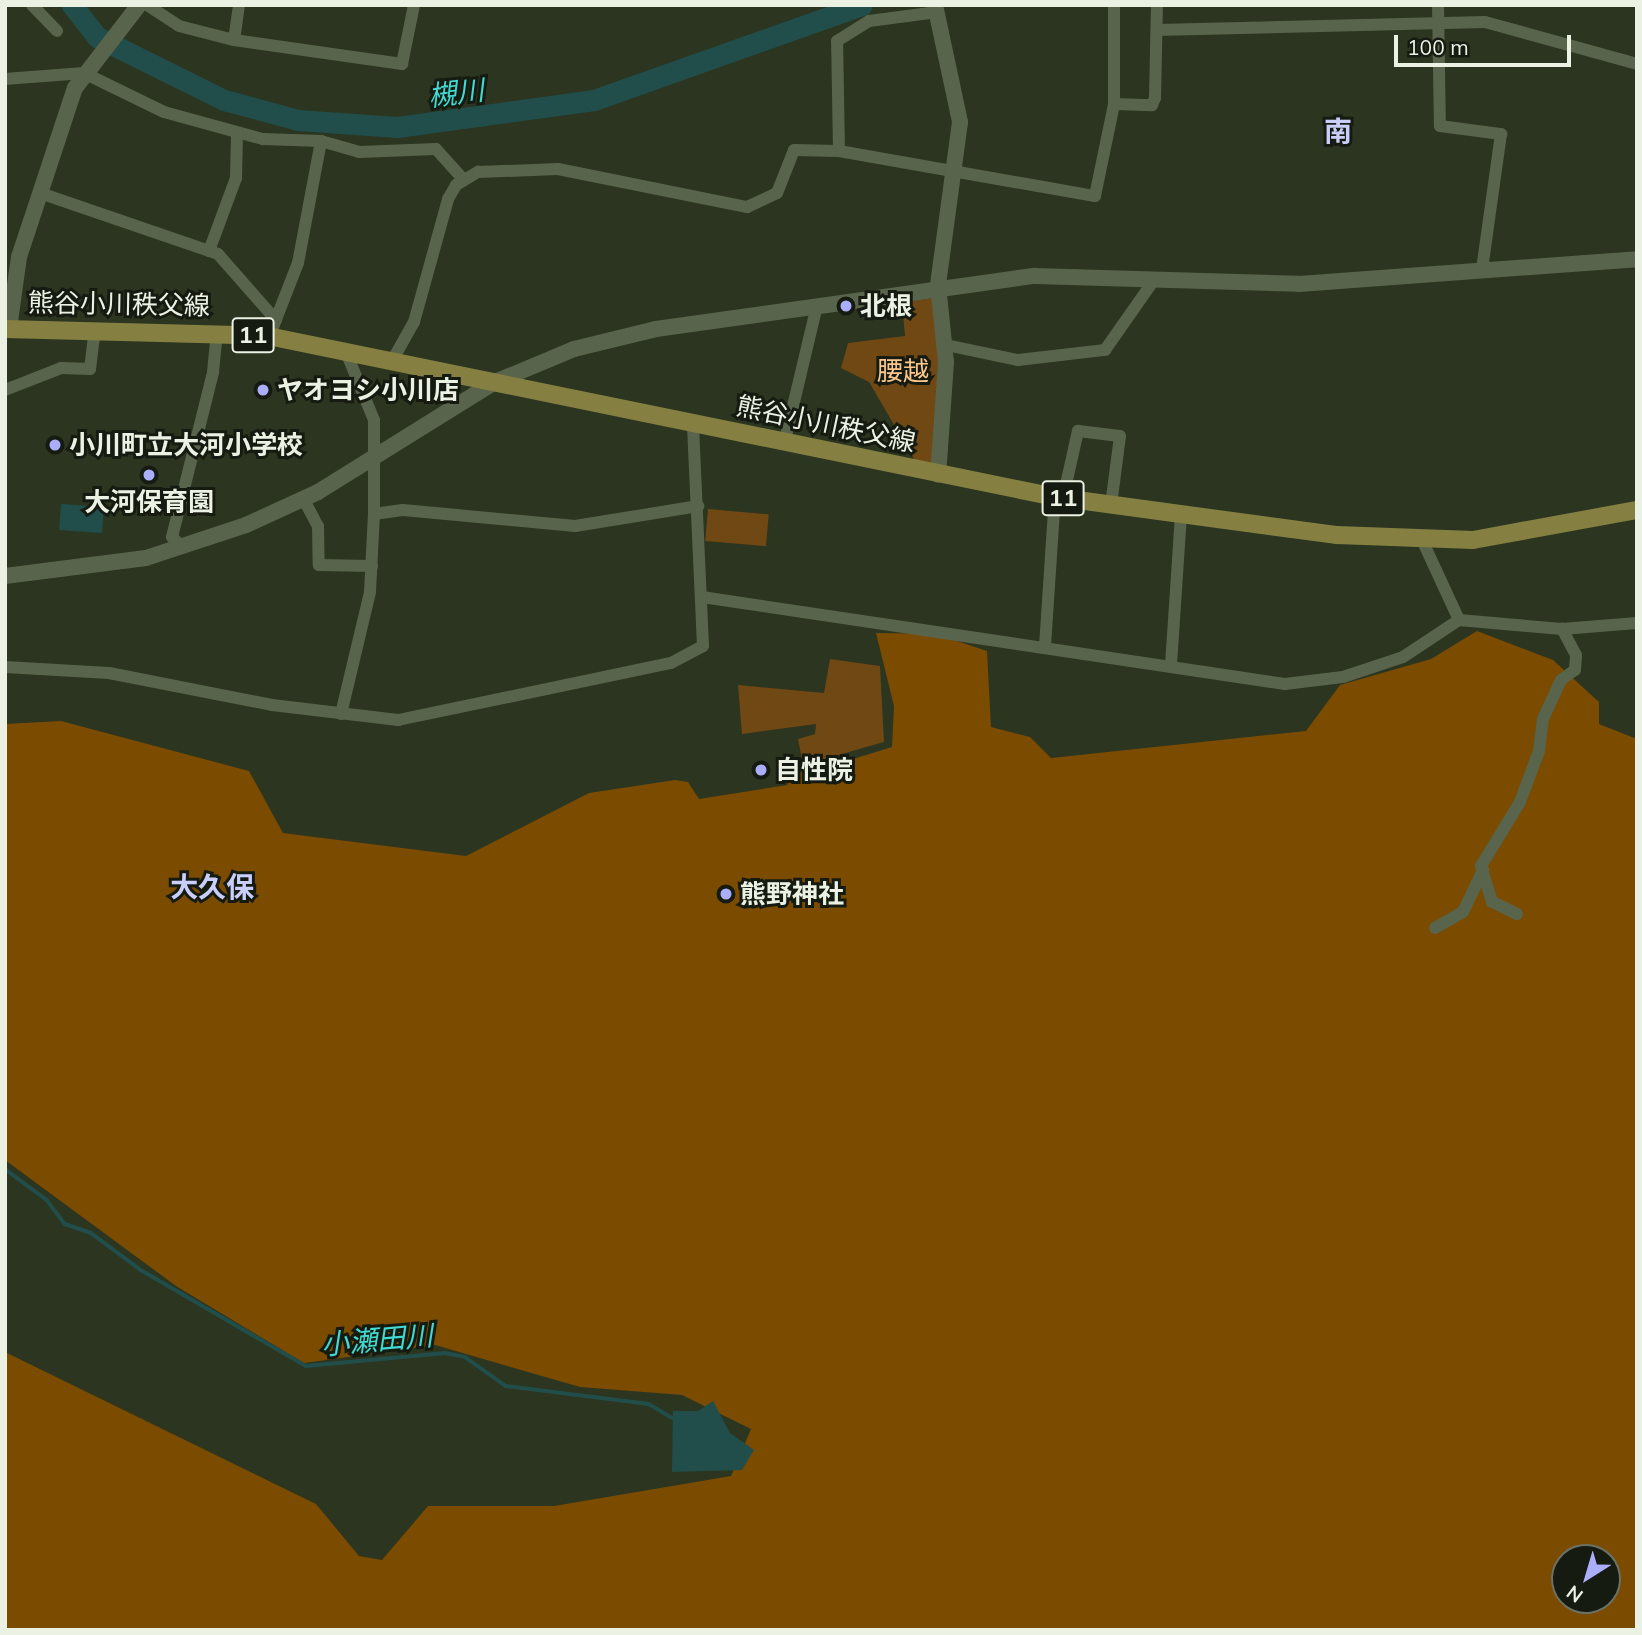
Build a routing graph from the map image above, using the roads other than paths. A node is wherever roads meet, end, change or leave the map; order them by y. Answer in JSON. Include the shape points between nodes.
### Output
{"nodes":[{"id":1,"x":32,"y":5,"type":"edge"},
{"id":2,"x":239,"y":5,"type":"edge"},
{"id":3,"x":414,"y":5,"type":"edge"},
{"id":4,"x":1114,"y":5,"type":"edge"},
{"id":5,"x":1157,"y":5,"type":"edge"},
{"id":6,"x":1438,"y":5,"type":"edge"},
{"id":7,"x":141,"y":6,"type":"edge"},
{"id":8,"x":936,"y":9,"type":"edge"},
{"id":9,"x":1437,"y":21,"type":"junction"},
{"id":10,"x":1157,"y":30,"type":"junction"},
{"id":11,"x":57,"y":32,"type":"dead end"},
{"id":12,"x":234,"y":40,"type":"junction"},
{"id":13,"x":1637,"y":64,"type":"edge"},
{"id":14,"x":86,"y":70,"type":"junction"},
{"id":15,"x":5,"y":79,"type":"edge"},
{"id":16,"x":1114,"y":104,"type":"junction"},
{"id":17,"x":237,"y":134,"type":"junction"},
{"id":18,"x":321,"y":141,"type":"junction"},
{"id":19,"x":839,"y":151,"type":"junction"},
{"id":20,"x":953,"y":171,"type":"junction"},
{"id":21,"x":463,"y":178,"type":"junction"},
{"id":22,"x":40,"y":193,"type":"junction"},
{"id":23,"x":209,"y":251,"type":"junction"},
{"id":24,"x":1637,"y":259,"type":"edge"},
{"id":25,"x":1482,"y":270,"type":"junction"},
{"id":26,"x":1152,"y":283,"type":"junction"},
{"id":27,"x":938,"y":285,"type":"junction"},
{"id":28,"x":817,"y":306,"type":"junction"},
{"id":29,"x":272,"y":328,"type":"junction"},
{"id":30,"x":7,"y":329,"type":"edge"},
{"id":31,"x":95,"y":330,"type":"junction"},
{"id":32,"x":217,"y":332,"type":"junction"},
{"id":33,"x":946,"y":345,"type":"junction"},
{"id":34,"x":346,"y":352,"type":"junction"},
{"id":35,"x":393,"y":361,"type":"junction"},
{"id":36,"x":495,"y":382,"type":"junction"},
{"id":37,"x":5,"y":390,"type":"edge"},
{"id":38,"x":693,"y":423,"type":"junction"},
{"id":39,"x":784,"y":444,"type":"junction"},
{"id":40,"x":374,"y":459,"type":"junction"},
{"id":41,"x":938,"y":475,"type":"junction"},
{"id":42,"x":1059,"y":498,"type":"junction"},
{"id":43,"x":304,"y":500,"type":"junction"},
{"id":44,"x":1111,"y":505,"type":"junction"},
{"id":45,"x":698,"y":506,"type":"junction"},
{"id":46,"x":1637,"y":510,"type":"edge"},
{"id":47,"x":374,"y":514,"type":"junction"},
{"id":48,"x":1181,"y":514,"type":"junction"},
{"id":49,"x":1423,"y":542,"type":"junction"},
{"id":50,"x":182,"y":547,"type":"junction"},
{"id":51,"x":372,"y":566,"type":"junction"},
{"id":52,"x":5,"y":576,"type":"edge"},
{"id":53,"x":702,"y":597,"type":"junction"},
{"id":54,"x":1459,"y":620,"type":"junction"},
{"id":55,"x":1637,"y":623,"type":"edge"},
{"id":56,"x":1562,"y":629,"type":"junction"},
{"id":57,"x":1045,"y":646,"type":"junction"},
{"id":58,"x":1171,"y":665,"type":"junction"},
{"id":59,"x":5,"y":667,"type":"edge"},
{"id":60,"x":341,"y":714,"type":"junction"},
{"id":61,"x":1482,"y":870,"type":"junction"},
{"id":62,"x":1517,"y":914,"type":"dead end"},
{"id":63,"x":1434,"y":928,"type":"dead end"}],
"edges":[{"from":1,"to":11,"type":"street"},
{"from":2,"to":12,"type":"street"},
{"from":3,"to":12,"type":"street","via":[[402,64]]},
{"from":4,"to":16,"type":"street"},
{"from":5,"to":10,"type":"street"},
{"from":6,"to":9,"type":"street"},
{"from":7,"to":12,"type":"street","via":[[179,26]]},
{"from":7,"to":14,"type":"street"},
{"from":8,"to":19,"type":"street","via":[[869,21],[837,41]]},
{"from":8,"to":20,"type":"street","via":[[957,86]]},
{"from":9,"to":10,"type":"street"},
{"from":9,"to":13,"type":"street","via":[[1533,32]]},
{"from":9,"to":25,"type":"street","via":[[1440,126],[1501,134]]},
{"from":10,"to":16,"type":"street","via":[[1152,105]]},
{"from":14,"to":15,"type":"street"},
{"from":14,"to":17,"type":"street","via":[[164,112]]},
{"from":14,"to":22,"type":"street"},
{"from":16,"to":20,"type":"street","via":[[1095,196]]},
{"from":17,"to":18,"type":"street"},
{"from":17,"to":23,"type":"street","via":[[236,178]]},
{"from":18,"to":21,"type":"street","via":[[359,152],[436,149]]},
{"from":18,"to":29,"type":"street","via":[[298,263]]},
{"from":19,"to":20,"type":"street"},
{"from":19,"to":21,"type":"street","via":[[794,150],[777,193],[747,207],[558,169],[500,169]]},
{"from":20,"to":27,"type":"street"},
{"from":21,"to":35,"type":"street","via":[[448,199],[414,323]]},
{"from":22,"to":23,"type":"street"},
{"from":22,"to":30,"type":"street","via":[[15,274]]},
{"from":23,"to":29,"type":"street","via":[[235,270]]},
{"from":24,"to":25,"type":"street"},
{"from":25,"to":26,"type":"street","via":[[1298,284]]},
{"from":26,"to":27,"type":"street","via":[[1035,276]]},
{"from":26,"to":33,"type":"street","via":[[1105,350],[1018,360]]},
{"from":27,"to":28,"type":"street"},
{"from":27,"to":33,"type":"street"},
{"from":28,"to":36,"type":"street","via":[[619,336]]},
{"from":28,"to":39,"type":"street"},
{"from":29,"to":32,"type":"main road","name":"熊谷小川秩父線","number":"11"},
{"from":29,"to":34,"type":"main road","name":"熊谷小川秩父線","number":"11"},
{"from":30,"to":31,"type":"main road","name":"熊谷小川秩父線","number":"11"},
{"from":31,"to":32,"type":"main road","name":"熊谷小川秩父線","number":"11"},
{"from":31,"to":37,"type":"street","via":[[90,369],[61,368]]},
{"from":32,"to":50,"type":"street","via":[[214,372],[172,537]]},
{"from":33,"to":41,"type":"street"},
{"from":34,"to":35,"type":"main road","name":"熊谷小川秩父線","number":"11"},
{"from":34,"to":40,"type":"street","via":[[374,420]]},
{"from":35,"to":36,"type":"main road","name":"熊谷小川秩父線","number":"11"},
{"from":36,"to":38,"type":"main road","name":"熊谷小川秩父線","number":"11"},
{"from":36,"to":40,"type":"street"},
{"from":38,"to":39,"type":"main road","name":"熊谷小川秩父線","number":"11"},
{"from":38,"to":45,"type":"street"},
{"from":39,"to":41,"type":"main road","name":"熊谷小川秩父線","number":"11"},
{"from":40,"to":43,"type":"street"},
{"from":40,"to":47,"type":"street"},
{"from":41,"to":42,"type":"main road","name":"熊谷小川秩父線","number":"11"},
{"from":42,"to":44,"type":"main road","name":"熊谷小川秩父線","number":"11"},
{"from":42,"to":44,"type":"street","via":[[1078,431],[1120,436]]},
{"from":42,"to":57,"type":"street"},
{"from":43,"to":50,"type":"street"},
{"from":43,"to":51,"type":"street","via":[[318,526],[319,565]]},
{"from":44,"to":48,"type":"main road","name":"熊谷小川秩父線","number":"11"},
{"from":45,"to":47,"type":"street","via":[[575,526],[403,510]]},
{"from":45,"to":53,"type":"street"},
{"from":46,"to":49,"type":"main road","name":"熊谷小川秩父線","number":"11","via":[[1534,533]]},
{"from":47,"to":51,"type":"street"},
{"from":48,"to":49,"type":"main road","name":"熊谷小川秩父線","number":"11"},
{"from":48,"to":58,"type":"street"},
{"from":49,"to":54,"type":"street"},
{"from":50,"to":52,"type":"street"},
{"from":51,"to":60,"type":"street"},
{"from":53,"to":57,"type":"street"},
{"from":53,"to":60,"type":"street","via":[[703,646],[671,663],[398,720]]},
{"from":54,"to":56,"type":"street"},
{"from":54,"to":58,"type":"street","via":[[1403,657],[1343,677],[1285,684]]},
{"from":55,"to":56,"type":"street"},
{"from":56,"to":61,"type":"street","via":[[1576,655],[1575,670],[1562,680],[1543,719],[1539,751],[1520,802]]},
{"from":57,"to":58,"type":"street"},
{"from":59,"to":60,"type":"street","via":[[109,673]]},
{"from":61,"to":62,"type":"street","via":[[1492,902]]},
{"from":61,"to":63,"type":"street","via":[[1463,912]]}]}
